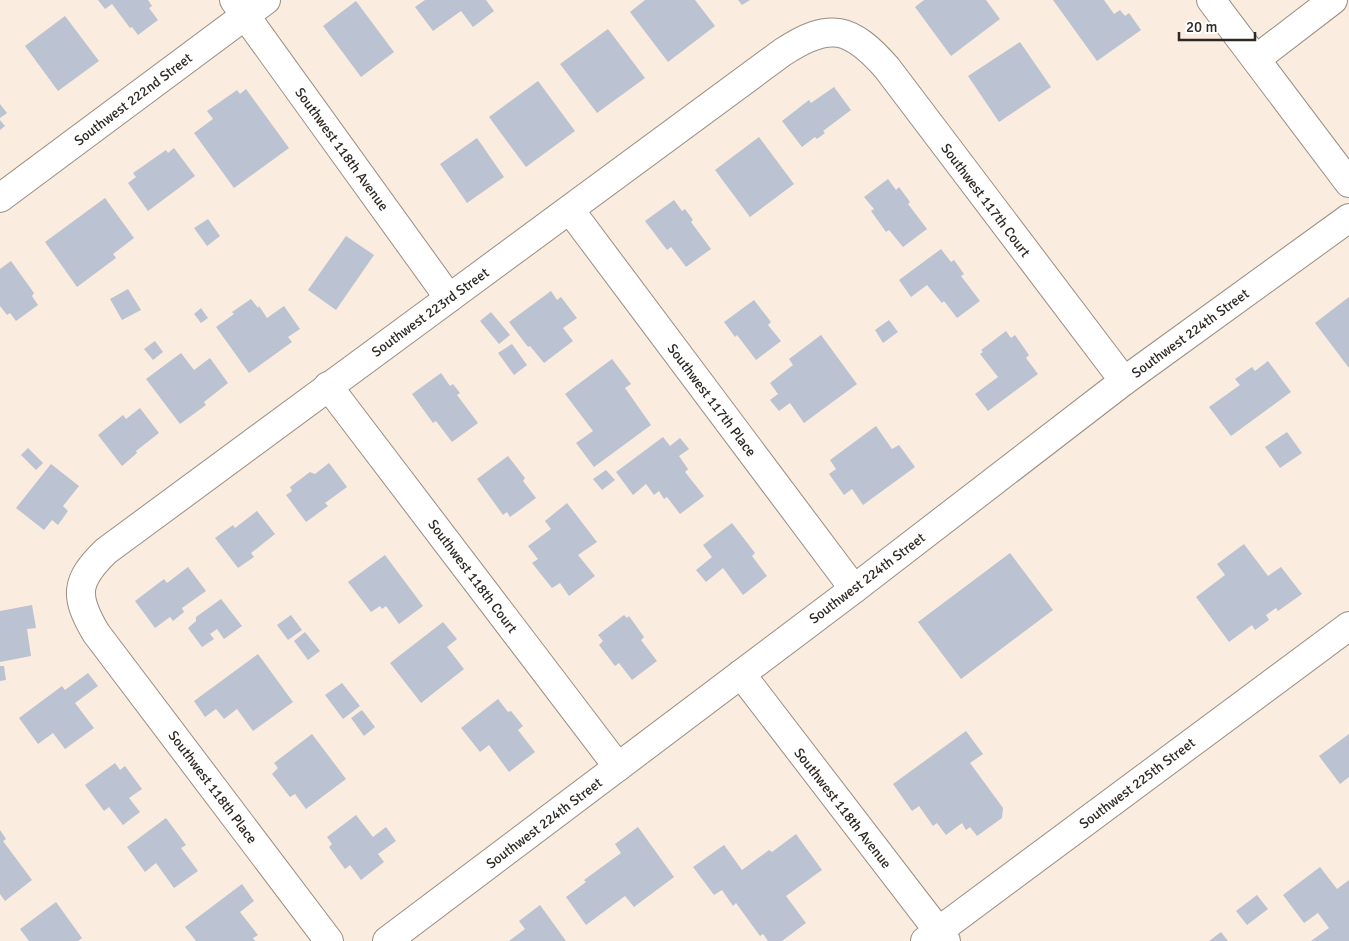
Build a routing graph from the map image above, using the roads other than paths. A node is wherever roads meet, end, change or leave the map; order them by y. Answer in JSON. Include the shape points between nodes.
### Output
{"nodes":[{"id":1,"x":1210,"y":0,"type":"edge"},
{"id":2,"x":1333,"y":0,"type":"edge"},
{"id":3,"x":248,"y":5,"type":"edge"},
{"id":4,"x":838,"y":32,"type":"joint"},
{"id":5,"x":1256,"y":59,"type":"junction"},
{"id":6,"x":1349,"y":183,"type":"edge"},
{"id":7,"x":0,"y":198,"type":"edge"},
{"id":8,"x":570,"y":210,"type":"junction"},
{"id":9,"x":1349,"y":218,"type":"edge"},
{"id":10,"x":449,"y":298,"type":"junction"},
{"id":11,"x":1124,"y":381,"type":"junction"},
{"id":12,"x":328,"y":386,"type":"junction"},
{"id":13,"x":854,"y":589,"type":"junction"},
{"id":14,"x":1349,"y":626,"type":"edge"},
{"id":15,"x":96,"y":633,"type":"joint"},
{"id":16,"x":741,"y":674,"type":"junction"},
{"id":17,"x":618,"y":767,"type":"junction"},
{"id":18,"x":937,"y":938,"type":"edge"},
{"id":19,"x":329,"y":941,"type":"edge"},
{"id":20,"x":387,"y":941,"type":"edge"}],
"edges":[{"from":1,"to":5,"type":"street"},
{"from":2,"to":5,"type":"street"},
{"from":3,"to":7,"type":"street","name":"Southwest 222nd Street"},
{"from":3,"to":10,"type":"street","name":"Southwest 118th Avenue"},
{"from":4,"to":8,"type":"street","name":"Southwest 223rd Street","via":[[808,38],[782,52]]},
{"from":4,"to":11,"type":"street","name":"Southwest 117th Court","via":[[850,35],[864,45],[887,68]]},
{"from":5,"to":6,"type":"street"},
{"from":8,"to":10,"type":"street","name":"Southwest 223rd Street"},
{"from":8,"to":13,"type":"street","name":"Southwest 117th Place"},
{"from":9,"to":11,"type":"street","name":"Southwest 224th Street"},
{"from":10,"to":12,"type":"street","name":"Southwest 223rd Street"},
{"from":11,"to":13,"type":"street","name":"Southwest 224th Street"},
{"from":12,"to":15,"type":"street","name":"Southwest 223rd Street","via":[[98,559],[89,569],[80,594],[81,604]]},
{"from":12,"to":17,"type":"street","name":"Southwest 118th Court"},
{"from":13,"to":16,"type":"street","name":"Southwest 224th Street"},
{"from":14,"to":18,"type":"street","name":"Southwest 225th Street"},
{"from":15,"to":19,"type":"street","name":"Southwest 118th Place"},
{"from":16,"to":17,"type":"street","name":"Southwest 224th Street"},
{"from":16,"to":18,"type":"street","name":"Southwest 118th Avenue"},
{"from":17,"to":20,"type":"street","name":"Southwest 224th Street"}]}
